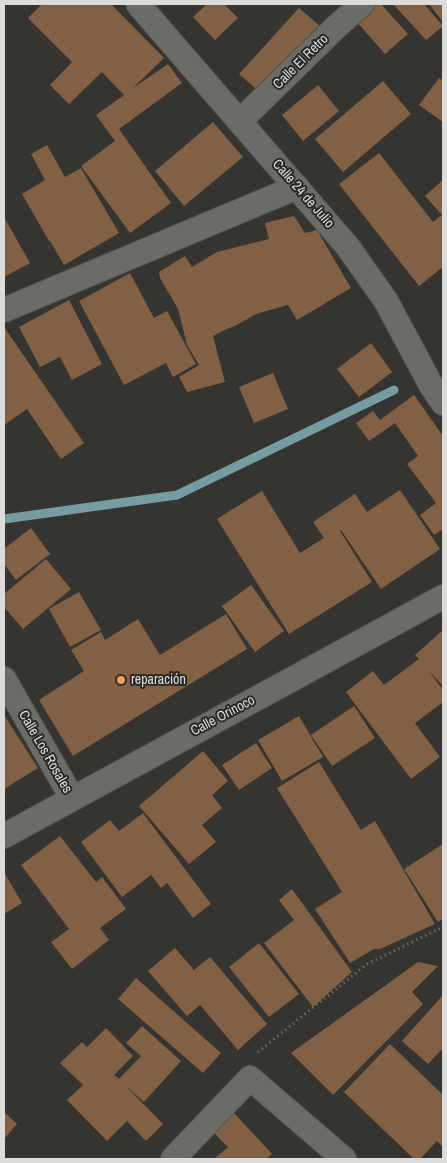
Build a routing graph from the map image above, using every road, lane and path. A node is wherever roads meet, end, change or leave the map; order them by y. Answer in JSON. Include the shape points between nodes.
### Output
{"nodes":[{"id":1,"x":138,"y":4,"type":"edge"},
{"id":2,"x":362,"y":4,"type":"edge"},
{"id":3,"x":240,"y":122,"type":"junction"},
{"id":4,"x":297,"y":187,"type":"junction"},
{"id":5,"x":4,"y":310,"type":"edge"},
{"id":6,"x":443,"y":403,"type":"edge"},
{"id":7,"x":443,"y":597,"type":"edge"},
{"id":8,"x":4,"y":679,"type":"edge"},
{"id":9,"x":72,"y":798,"type":"junction"},
{"id":10,"x":4,"y":836,"type":"edge"},
{"id":11,"x":443,"y":928,"type":"edge"},
{"id":12,"x":250,"y":1078,"type":"junction"},
{"id":13,"x":173,"y":1159,"type":"edge"},
{"id":14,"x":344,"y":1159,"type":"edge"}],
"edges":[{"from":1,"to":3,"type":"street","name":"Calle 24 de Julio"},
{"from":2,"to":3,"type":"street","name":"Calle El Retro"},
{"from":3,"to":4,"type":"street","name":"Calle 24 de Julio"},
{"from":4,"to":5,"type":"street"},
{"from":4,"to":6,"type":"street","name":"Calle 24 de Julio","via":[[348,247],[386,301]]},
{"from":7,"to":9,"type":"street","name":"Calle Orinoco"},
{"from":8,"to":9,"type":"street","name":"Calle Los Rosales"},
{"from":9,"to":10,"type":"street","name":"Calle Orinoco"},
{"from":11,"to":12,"type":"path","via":[[367,964],[258,1053]]},
{"from":12,"to":13,"type":"street"},
{"from":12,"to":14,"type":"street"}]}
